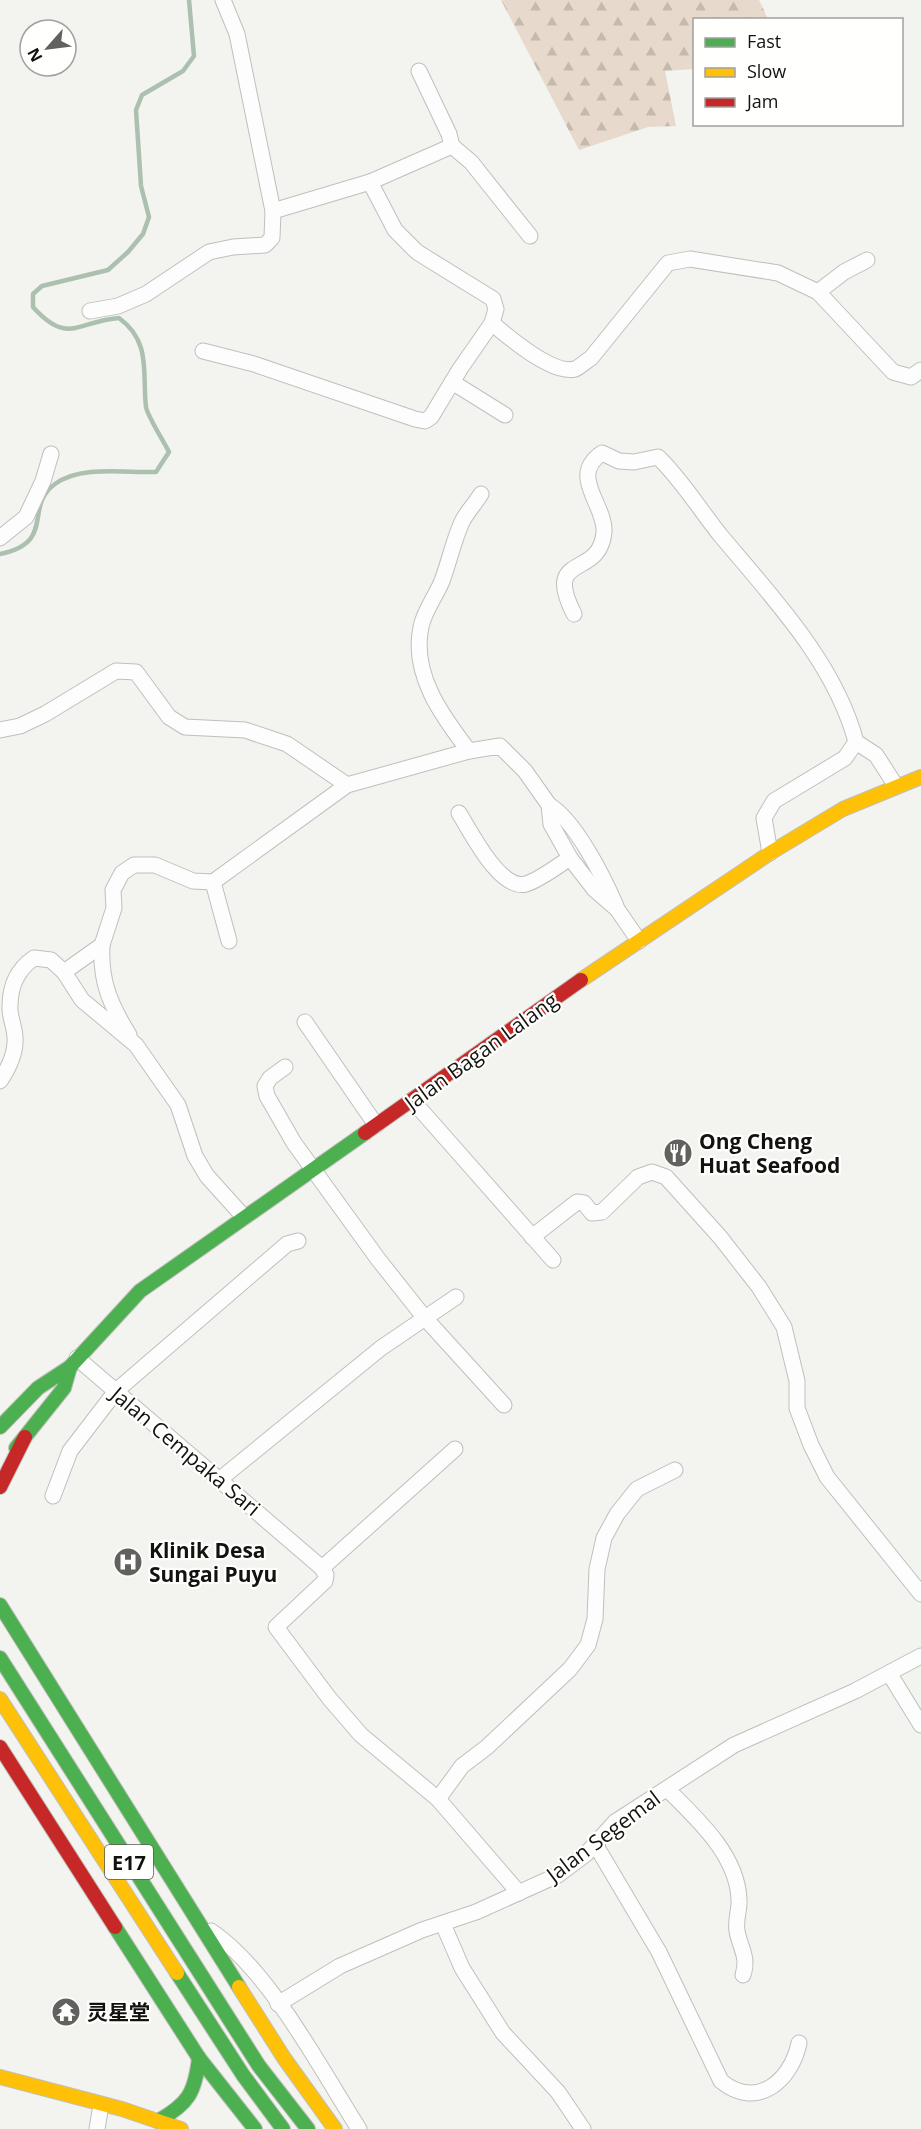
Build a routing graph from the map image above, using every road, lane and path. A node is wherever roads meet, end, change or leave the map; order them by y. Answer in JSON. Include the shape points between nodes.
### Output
{"nodes":[{"id":1,"x":223,"y":0,"type":"edge"},
{"id":2,"x":419,"y":71,"type":"dead end"},
{"id":3,"x":452,"y":146,"type":"junction"},
{"id":4,"x":370,"y":182,"type":"junction"},
{"id":5,"x":273,"y":211,"type":"junction"},
{"id":6,"x":530,"y":236,"type":"dead end"},
{"id":7,"x":867,"y":260,"type":"dead end"},
{"id":8,"x":818,"y":292,"type":"junction"},
{"id":9,"x":90,"y":311,"type":"dead end"},
{"id":10,"x":492,"y":324,"type":"junction"},
{"id":11,"x":203,"y":351,"type":"dead end"},
{"id":12,"x":921,"y":370,"type":"edge"},
{"id":13,"x":452,"y":382,"type":"junction"},
{"id":14,"x":505,"y":415,"type":"dead end"},
{"id":15,"x":51,"y":454,"type":"dead end"},
{"id":16,"x":481,"y":494,"type":"dead end"},
{"id":17,"x":0,"y":538,"type":"edge"},
{"id":18,"x":574,"y":614,"type":"dead end"},
{"id":19,"x":0,"y":730,"type":"edge"},
{"id":20,"x":856,"y":742,"type":"junction"},
{"id":21,"x":469,"y":751,"type":"junction"},
{"id":22,"x":921,"y":777,"type":"edge"},
{"id":23,"x":347,"y":785,"type":"junction"},
{"id":24,"x":896,"y":786,"type":"junction"},
{"id":25,"x":549,"y":805,"type":"junction"},
{"id":26,"x":459,"y":813,"type":"dead end"},
{"id":27,"x":770,"y":853,"type":"junction"},
{"id":28,"x":570,"y":858,"type":"junction"},
{"id":29,"x":213,"y":882,"type":"junction"},
{"id":30,"x":617,"y":909,"type":"junction"},
{"id":31,"x":229,"y":941,"type":"dead end"},
{"id":32,"x":639,"y":941,"type":"junction"},
{"id":33,"x":102,"y":945,"type":"junction"},
{"id":34,"x":64,"y":972,"type":"junction"},
{"id":35,"x":304,"y":1022,"type":"dead end"},
{"id":36,"x":136,"y":1045,"type":"junction"},
{"id":37,"x":285,"y":1067,"type":"dead end"},
{"id":38,"x":0,"y":1081,"type":"edge"},
{"id":39,"x":412,"y":1100,"type":"junction"},
{"id":40,"x":376,"y":1125,"type":"junction"},
{"id":41,"x":312,"y":1169,"type":"junction"},
{"id":42,"x":243,"y":1216,"type":"junction"},
{"id":43,"x":532,"y":1237,"type":"junction"},
{"id":44,"x":298,"y":1241,"type":"dead end"},
{"id":45,"x":553,"y":1260,"type":"dead end"},
{"id":46,"x":456,"y":1297,"type":"dead end"},
{"id":47,"x":424,"y":1317,"type":"junction"},
{"id":48,"x":74,"y":1363,"type":"junction"},
{"id":49,"x":116,"y":1391,"type":"junction"},
{"id":50,"x":504,"y":1405,"type":"dead end"},
{"id":51,"x":0,"y":1427,"type":"edge"},
{"id":52,"x":25,"y":1437,"type":"junction"},
{"id":53,"x":455,"y":1449,"type":"dead end"},
{"id":54,"x":0,"y":1466,"type":"edge"},
{"id":55,"x":675,"y":1470,"type":"dead end"},
{"id":56,"x":219,"y":1480,"type":"junction"},
{"id":57,"x":0,"y":1487,"type":"edge"},
{"id":58,"x":53,"y":1496,"type":"dead end"},
{"id":59,"x":322,"y":1568,"type":"junction"},
{"id":60,"x":921,"y":1594,"type":"edge"},
{"id":61,"x":2,"y":1611,"type":"edge"},
{"id":62,"x":921,"y":1656,"type":"edge"},
{"id":63,"x":0,"y":1658,"type":"edge"},
{"id":64,"x":889,"y":1673,"type":"junction"},
{"id":65,"x":0,"y":1699,"type":"edge"},
{"id":66,"x":921,"y":1725,"type":"edge"},
{"id":67,"x":0,"y":1747,"type":"edge"},
{"id":68,"x":667,"y":1789,"type":"junction"},
{"id":69,"x":438,"y":1799,"type":"junction"},
{"id":70,"x":595,"y":1844,"type":"junction"},
{"id":71,"x":519,"y":1893,"type":"junction"},
{"id":72,"x":199,"y":1923,"type":"junction"},
{"id":73,"x":443,"y":1924,"type":"junction"},
{"id":74,"x":743,"y":1975,"type":"dead end"},
{"id":75,"x":278,"y":2004,"type":"junction"},
{"id":76,"x":799,"y":2043,"type":"dead end"},
{"id":77,"x":199,"y":2058,"type":"junction"},
{"id":78,"x":0,"y":2077,"type":"edge"},
{"id":79,"x":101,"y":2105,"type":"junction"},
{"id":80,"x":158,"y":2121,"type":"junction"},
{"id":81,"x":97,"y":2129,"type":"edge"},
{"id":82,"x":181,"y":2129,"type":"edge"},
{"id":83,"x":255,"y":2129,"type":"edge"},
{"id":84,"x":283,"y":2129,"type":"edge"},
{"id":85,"x":308,"y":2129,"type":"edge"},
{"id":86,"x":335,"y":2129,"type":"edge"},
{"id":87,"x":359,"y":2129,"type":"edge"},
{"id":88,"x":583,"y":2129,"type":"edge"}],
"edges":[{"from":1,"to":5,"type":"street","via":[[237,34]]},
{"from":2,"to":3,"type":"street"},
{"from":3,"to":4,"type":"street"},
{"from":3,"to":6,"type":"street","via":[[471,162]]},
{"from":4,"to":5,"type":"street"},
{"from":4,"to":10,"type":"street","via":[[395,230],[417,252],[493,299],[496,309]]},
{"from":5,"to":9,"type":"street","via":[[272,238],[265,245],[209,252],[146,294],[118,306]]},
{"from":7,"to":8,"type":"street"},
{"from":8,"to":10,"type":"street","via":[[778,273],[677,260],[668,263],[591,358],[575,369],[561,369],[535,356]]},
{"from":8,"to":12,"type":"street","via":[[893,372],[911,377]]},
{"from":10,"to":13,"type":"street"},
{"from":11,"to":13,"type":"street","via":[[425,421]]},
{"from":13,"to":14,"type":"street"},
{"from":15,"to":17,"type":"street","via":[[26,517]]},
{"from":16,"to":21,"type":"street","via":[[461,523],[421,625],[418,648],[421,668],[445,720]]},
{"from":18,"to":20,"type":"street","via":[[562,585],[565,575],[596,554],[604,535],[604,521],[588,490],[587,479],[596,458],[602,453],[619,461],[658,457],[790,619],[832,684],[850,718]]},
{"from":19,"to":23,"type":"street","via":[[45,714],[116,670],[136,672],[169,717],[185,727],[245,730],[287,744]]},
{"from":20,"to":24,"type":"street","via":[[876,755]]},
{"from":20,"to":27,"type":"street","via":[[845,758],[774,801],[764,818]]},
{"from":21,"to":23,"type":"street"},
{"from":21,"to":25,"type":"street","via":[[500,746],[525,771]]},
{"from":22,"to":24,"type":"main road","name":"Jalan Bagan Lalang"},
{"from":23,"to":29,"type":"street"},
{"from":24,"to":27,"type":"main road","name":"Jalan Bagan Lalang","via":[[843,809]]},
{"from":25,"to":28,"type":"street","via":[[551,824]]},
{"from":25,"to":30,"type":"street","via":[[561,812],[604,878]]},
{"from":26,"to":28,"type":"street","via":[[489,862],[509,883],[523,885]]},
{"from":27,"to":32,"type":"main road","name":"Jalan Bagan Lalang"},
{"from":28,"to":30,"type":"street","via":[[594,889]]},
{"from":29,"to":31,"type":"street"},
{"from":29,"to":33,"type":"street","via":[[193,881],[155,865],[134,865],[122,873],[113,890],[114,908]]},
{"from":30,"to":32,"type":"street"},
{"from":32,"to":39,"type":"main road","name":"Jalan Bagan Lalang"},
{"from":33,"to":34,"type":"street"},
{"from":33,"to":36,"type":"street","via":[[101,972],[108,996]]},
{"from":34,"to":36,"type":"street","via":[[82,1000]]},
{"from":34,"to":38,"type":"street","via":[[51,960],[34,958],[16,976],[9,1006],[16,1039],[9,1066]]},
{"from":35,"to":40,"type":"street"},
{"from":36,"to":42,"type":"street","via":[[178,1105],[195,1156],[207,1176]]},
{"from":37,"to":41,"type":"street","via":[[265,1086],[267,1096]]},
{"from":39,"to":40,"type":"main road","name":"Jalan Bagan Lalang"},
{"from":39,"to":43,"type":"street"},
{"from":40,"to":41,"type":"main road","name":"Jalan Bagan Lalang"},
{"from":41,"to":42,"type":"main road","name":"Jalan Bagan Lalang"},
{"from":41,"to":47,"type":"street"},
{"from":42,"to":48,"type":"main road","name":"Jalan Bagan Lalang","via":[[140,1291]]},
{"from":43,"to":45,"type":"street"},
{"from":43,"to":60,"type":"street","via":[[577,1202],[584,1203],[592,1212],[602,1212],[638,1177],[652,1172],[666,1178],[720,1237],[784,1327],[797,1381],[797,1408],[827,1477]]},
{"from":44,"to":49,"type":"street","via":[[287,1244]]},
{"from":46,"to":47,"type":"street"},
{"from":47,"to":50,"type":"street"},
{"from":47,"to":56,"type":"street","via":[[381,1347]]},
{"from":48,"to":49,"type":"street","name":"Jalan Cempaka Sari"},
{"from":48,"to":51,"type":"main road","name":"Jalan Bagan Lalang","via":[[38,1388]]},
{"from":48,"to":52,"type":"main road","name":"Jalan Bagan Lalang","via":[[64,1388]]},
{"from":49,"to":56,"type":"street","name":"Jalan Cempaka Sari"},
{"from":49,"to":58,"type":"street","via":[[70,1451]]},
{"from":52,"to":54,"type":"main road","name":"Jalan Bagan Lalang"},
{"from":52,"to":57,"type":"main road"},
{"from":53,"to":59,"type":"street"},
{"from":55,"to":69,"type":"street","via":[[638,1489],[617,1514],[604,1538],[588,1645],[570,1669],[487,1748],[462,1766]]},
{"from":56,"to":59,"type":"street","name":"Jalan Cempaka Sari"},
{"from":59,"to":69,"type":"street","via":[[325,1581],[276,1627],[361,1735]]},
{"from":61,"to":72,"type":"main road"},
{"from":62,"to":64,"type":"street","name":"Jalan Segemal"},
{"from":63,"to":85,"type":"main road","number":"E17","via":[[259,2066]]},
{"from":64,"to":66,"type":"street"},
{"from":64,"to":68,"type":"street","name":"Jalan Segemal","via":[[734,1745]]},
{"from":65,"to":84,"type":"main road","number":"E17","via":[[243,2075]]},
{"from":67,"to":77,"type":"main road"},
{"from":68,"to":70,"type":"street","name":"Jalan Segemal","via":[[615,1822]]},
{"from":68,"to":74,"type":"street","via":[[699,1821],[728,1864],[740,1900],[735,1920],[747,1964]]},
{"from":69,"to":71,"type":"street"},
{"from":70,"to":71,"type":"street","name":"Jalan Segemal","via":[[558,1875]]},
{"from":70,"to":76,"type":"street","via":[[659,1952],[721,2082],[733,2091],[752,2095],[768,2088],[783,2077],[796,2058]]},
{"from":71,"to":73,"type":"street","name":"Jalan Segemal"},
{"from":72,"to":75,"type":"street","via":[[230,1944]]},
{"from":72,"to":86,"type":"main road","via":[[284,2058]]},
{"from":73,"to":75,"type":"street","name":"Jalan Segemal","via":[[340,1966]]},
{"from":73,"to":88,"type":"street","via":[[462,1968],[503,2033],[558,2092]]},
{"from":75,"to":87,"type":"street"},
{"from":77,"to":80,"type":"main road","via":[[196,2085],[182,2108]]},
{"from":77,"to":83,"type":"main road"},
{"from":78,"to":79,"type":"main road"},
{"from":79,"to":80,"type":"main road"},
{"from":79,"to":81,"type":"street"},
{"from":80,"to":82,"type":"main road"}]}
